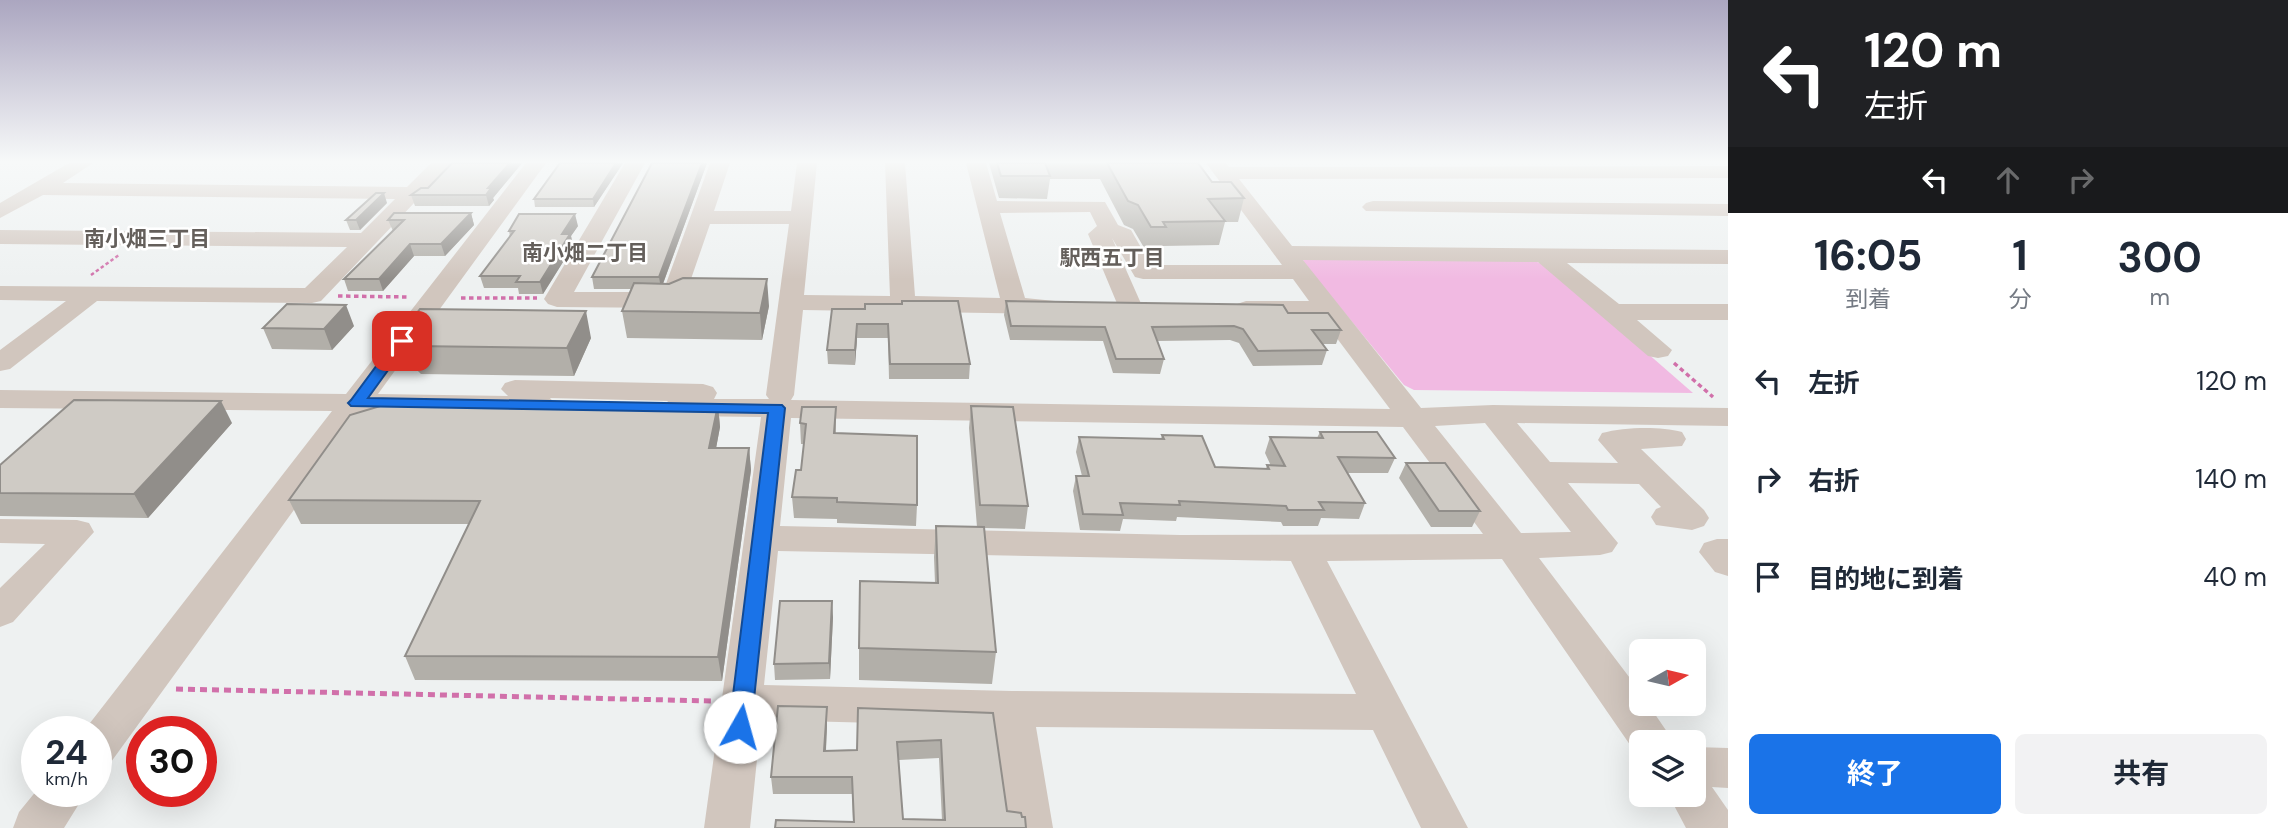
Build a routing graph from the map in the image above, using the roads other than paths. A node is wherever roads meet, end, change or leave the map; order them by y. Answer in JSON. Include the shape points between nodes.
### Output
{"nodes":[{"id":1,"x":18,"y":202,"type":"edge"},
{"id":2,"x":404,"y":202,"type":"edge"},
{"id":3,"x":508,"y":202,"type":"edge"},
{"id":4,"x":612,"y":202,"type":"edge"},
{"id":5,"x":707,"y":202,"type":"edge"},
{"id":6,"x":803,"y":202,"type":"edge"},
{"id":7,"x":897,"y":202,"type":"edge"},
{"id":8,"x":987,"y":202,"type":"edge"},
{"id":9,"x":1244,"y":202,"type":"edge"},
{"id":10,"x":1367,"y":202,"type":"edge"},
{"id":11,"x":988,"y":207,"type":"junction"},
{"id":12,"x":1373,"y":207,"type":"junction"},
{"id":13,"x":1728,"y":210,"type":"edge"},
{"id":14,"x":1,"y":212,"type":"edge"},
{"id":15,"x":392,"y":215,"type":"junction"},
{"id":16,"x":418,"y":215,"type":"edge"},
{"id":17,"x":577,"y":216,"type":"edge"},
{"id":18,"x":603,"y":217,"type":"junction"},
{"id":19,"x":801,"y":217,"type":"junction"},
{"id":20,"x":702,"y":218,"type":"junction"},
{"id":21,"x":1109,"y":229,"type":"junction"},
{"id":22,"x":0,"y":237,"type":"edge"},
{"id":23,"x":367,"y":240,"type":"junction"},
{"id":24,"x":1420,"y":254,"type":"junction"},
{"id":25,"x":1545,"y":256,"type":"junction"},
{"id":26,"x":1728,"y":257,"type":"edge"},
{"id":27,"x":1290,"y":263,"type":"junction"},
{"id":28,"x":0,"y":293,"type":"edge"},
{"id":29,"x":79,"y":294,"type":"junction"},
{"id":30,"x":791,"y":302,"type":"junction"},
{"id":31,"x":903,"y":303,"type":"junction"},
{"id":32,"x":1014,"y":305,"type":"junction"},
{"id":33,"x":1065,"y":306,"type":"edge"},
{"id":34,"x":1104,"y":307,"type":"edge"},
{"id":35,"x":1130,"y":308,"type":"junction"},
{"id":36,"x":1156,"y":308,"type":"edge"},
{"id":37,"x":1221,"y":308,"type":"edge"},
{"id":38,"x":1326,"y":309,"type":"junction"},
{"id":39,"x":1611,"y":312,"type":"junction"},
{"id":40,"x":1728,"y":313,"type":"edge"},
{"id":41,"x":1658,"y":350,"type":"road end"},
{"id":42,"x":0,"y":363,"type":"edge"},
{"id":43,"x":0,"y":384,"type":"edge"},
{"id":44,"x":363,"y":394,"type":"junction"},
{"id":45,"x":0,"y":399,"type":"edge"},
{"id":46,"x":778,"y":402,"type":"junction"},
{"id":47,"x":1405,"y":409,"type":"junction"},
{"id":48,"x":1493,"y":414,"type":"junction"},
{"id":49,"x":1725,"y":414,"type":"edge"},
{"id":50,"x":1671,"y":439,"type":"dead end"},
{"id":51,"x":1540,"y":472,"type":"junction"},
{"id":52,"x":1648,"y":474,"type":"junction"},
{"id":53,"x":1668,"y":517,"type":"dead end"},
{"id":54,"x":0,"y":531,"type":"edge"},
{"id":55,"x":761,"y":538,"type":"junction"},
{"id":56,"x":1302,"y":547,"type":"junction"},
{"id":57,"x":1512,"y":547,"type":"junction"},
{"id":58,"x":1728,"y":552,"type":"edge"},
{"id":59,"x":1728,"y":563,"type":"edge"},
{"id":60,"x":0,"y":612,"type":"edge"},
{"id":61,"x":743,"y":702,"type":"junction"},
{"id":62,"x":1012,"y":709,"type":"junction"},
{"id":63,"x":1384,"y":712,"type":"junction"},
{"id":64,"x":112,"y":727,"type":"edge"},
{"id":65,"x":1643,"y":730,"type":"edge"},
{"id":66,"x":1706,"y":767,"type":"edge"},
{"id":67,"x":1728,"y":768,"type":"edge"},
{"id":68,"x":52,"y":807,"type":"edge"},
{"id":69,"x":1699,"y":807,"type":"edge"},
{"id":70,"x":36,"y":828,"type":"edge"},
{"id":71,"x":727,"y":828,"type":"edge"},
{"id":72,"x":1030,"y":828,"type":"edge"},
{"id":73,"x":1445,"y":828,"type":"edge"},
{"id":74,"x":1713,"y":828,"type":"edge"}],
"edges":[{"from":1,"to":14,"type":"street"},
{"from":2,"to":15,"type":"street"},
{"from":3,"to":44,"type":"street"},
{"from":4,"to":18,"type":"street"},
{"from":5,"to":20,"type":"street"},
{"from":6,"to":19,"type":"street"},
{"from":7,"to":31,"type":"street"},
{"from":8,"to":11,"type":"street"},
{"from":9,"to":27,"type":"street"},
{"from":10,"to":12,"type":"street"},
{"from":11,"to":21,"type":"street","via":[[1098,206]]},
{"from":11,"to":32,"type":"street"},
{"from":12,"to":13,"type":"street"},
{"from":12,"to":24,"type":"street"},
{"from":15,"to":16,"type":"street"},
{"from":15,"to":23,"type":"street"},
{"from":17,"to":18,"type":"street"},
{"from":18,"to":20,"type":"street","via":[[557,299],[673,300]]},
{"from":19,"to":20,"type":"street"},
{"from":19,"to":30,"type":"street"},
{"from":21,"to":27,"type":"street","via":[[1123,235],[1143,272]]},
{"from":21,"to":35,"type":"street","via":[[1099,234]]},
{"from":22,"to":23,"type":"street"},
{"from":23,"to":29,"type":"street","via":[[312,296]]},
{"from":24,"to":25,"type":"street"},
{"from":24,"to":27,"type":"street"},
{"from":25,"to":26,"type":"street"},
{"from":25,"to":39,"type":"street"},
{"from":27,"to":38,"type":"street"},
{"from":28,"to":29,"type":"street"},
{"from":29,"to":42,"type":"street"},
{"from":30,"to":31,"type":"street"},
{"from":30,"to":46,"type":"street"},
{"from":31,"to":32,"type":"street"},
{"from":32,"to":33,"type":"street"},
{"from":34,"to":35,"type":"street"},
{"from":35,"to":36,"type":"street"},
{"from":37,"to":38,"type":"street"},
{"from":38,"to":47,"type":"street"},
{"from":39,"to":40,"type":"street"},
{"from":39,"to":41,"type":"street"},
{"from":43,"to":44,"type":"street"},
{"from":44,"to":45,"type":"street"},
{"from":44,"to":46,"type":"street"},
{"from":44,"to":64,"type":"street"},
{"from":46,"to":47,"type":"street"},
{"from":46,"to":55,"type":"street"},
{"from":47,"to":48,"type":"street"},
{"from":47,"to":49,"type":"street"},
{"from":47,"to":57,"type":"street"},
{"from":48,"to":49,"type":"street"},
{"from":48,"to":51,"type":"street"},
{"from":50,"to":52,"type":"street","via":[[1613,440]]},
{"from":51,"to":52,"type":"street"},
{"from":51,"to":57,"type":"street","via":[[1585,512],[1600,543]]},
{"from":52,"to":53,"type":"street","via":[[1692,518]]},
{"from":54,"to":60,"type":"street","via":[[77,533]]},
{"from":55,"to":56,"type":"street"},
{"from":55,"to":61,"type":"street"},
{"from":56,"to":57,"type":"street"},
{"from":56,"to":63,"type":"street"},
{"from":57,"to":65,"type":"street"},
{"from":58,"to":59,"type":"street","via":[[1717,552]]},
{"from":61,"to":62,"type":"street"},
{"from":61,"to":71,"type":"street"},
{"from":62,"to":63,"type":"street"},
{"from":62,"to":72,"type":"street"},
{"from":63,"to":73,"type":"street"},
{"from":66,"to":67,"type":"street"},
{"from":68,"to":70,"type":"street"},
{"from":69,"to":74,"type":"street"}]}
